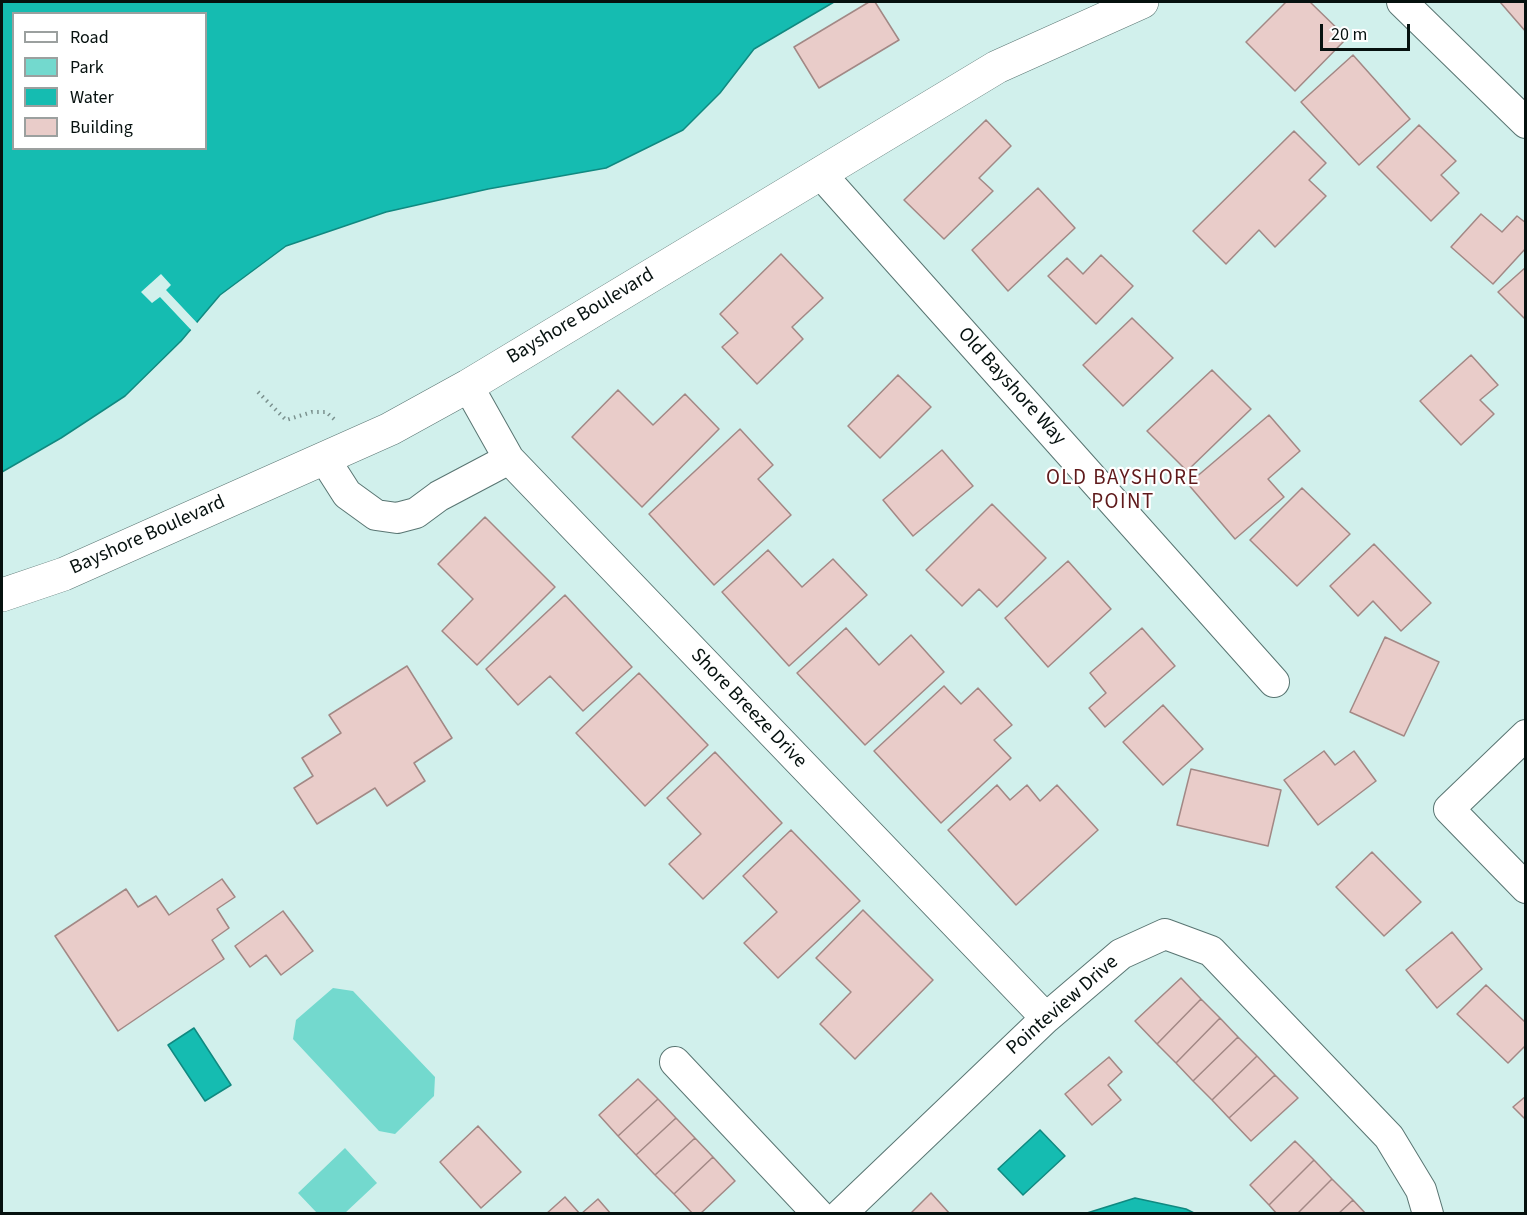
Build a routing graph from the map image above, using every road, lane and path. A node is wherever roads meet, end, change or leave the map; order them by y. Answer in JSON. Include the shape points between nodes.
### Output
{"nodes":[{"id":1,"x":1142,"y":2,"type":"edge"},
{"id":2,"x":1402,"y":2,"type":"edge"},
{"id":3,"x":1526,"y":123,"type":"edge"},
{"id":4,"x":820,"y":172,"type":"junction"},
{"id":5,"x":468,"y":386,"type":"junction"},
{"id":6,"x":258,"y":392,"type":"dead end"},
{"id":7,"x":337,"y":423,"type":"dead end"},
{"id":8,"x":324,"y":458,"type":"junction"},
{"id":9,"x":509,"y":459,"type":"junction"},
{"id":10,"x":2,"y":595,"type":"edge"},
{"id":11,"x":1274,"y":682,"type":"dead end"},
{"id":12,"x":1526,"y":735,"type":"edge"},
{"id":13,"x":1526,"y":888,"type":"edge"},
{"id":14,"x":1046,"y":1018,"type":"junction"},
{"id":15,"x":675,"y":1062,"type":"dead end"},
{"id":16,"x":818,"y":1214,"type":"edge"},
{"id":17,"x":841,"y":1214,"type":"edge"},
{"id":18,"x":1428,"y":1214,"type":"edge"}],
"edges":[{"from":1,"to":4,"type":"street","name":"Bayshore Boulevard","via":[[997,67]]},
{"from":2,"to":3,"type":"street"},
{"from":4,"to":5,"type":"street","name":"Bayshore Boulevard"},
{"from":4,"to":11,"type":"street","name":"Old Bayshore Way"},
{"from":5,"to":8,"type":"street","name":"Bayshore Boulevard","via":[[390,429]]},
{"from":5,"to":9,"type":"street","name":"Shore Breeze Drive"},
{"from":6,"to":7,"type":"path","via":[[286,420],[326,412]]},
{"from":8,"to":9,"type":"street","via":[[347,494],[376,515],[397,518],[416,513],[438,496]]},
{"from":8,"to":10,"type":"street","name":"Bayshore Boulevard","via":[[64,574]]},
{"from":9,"to":14,"type":"street","name":"Shore Breeze Drive"},
{"from":12,"to":13,"type":"street","via":[[1449,809]]},
{"from":14,"to":17,"type":"street","name":"Pointeview Drive"},
{"from":14,"to":18,"type":"street","name":"Pointeview Drive","via":[[1121,954],[1165,934],[1212,951],[1389,1137],[1421,1190]]},
{"from":15,"to":16,"type":"street"}]}
